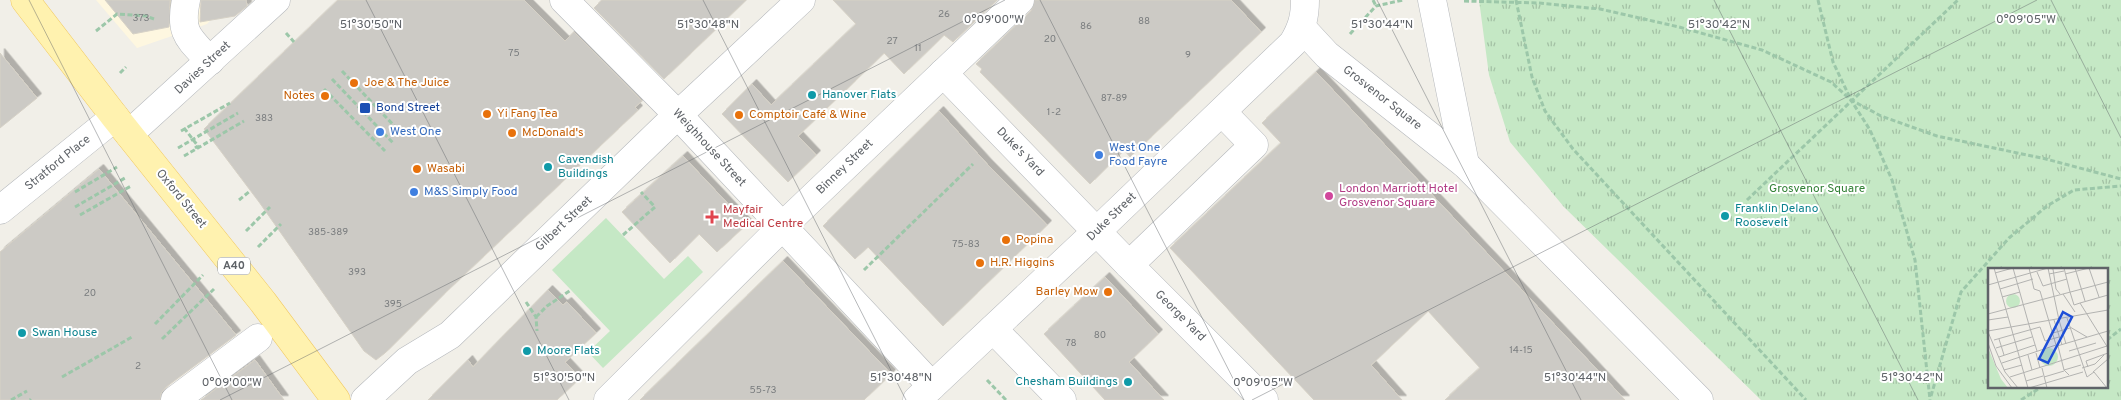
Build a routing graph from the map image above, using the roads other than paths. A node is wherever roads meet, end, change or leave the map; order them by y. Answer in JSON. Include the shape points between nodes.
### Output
{"nodes":[{"id":1,"x":25,"y":0,"type":"edge"},
{"id":2,"x":186,"y":0,"type":"edge"},
{"id":3,"x":276,"y":0,"type":"edge"},
{"id":4,"x":564,"y":0,"type":"edge"},
{"id":5,"x":802,"y":0,"type":"edge"},
{"id":6,"x":1020,"y":0,"type":"edge"},
{"id":7,"x":1305,"y":0,"type":"edge"},
{"id":8,"x":1432,"y":0,"type":"edge"},
{"id":9,"x":1302,"y":28,"type":"junction"},
{"id":10,"x":210,"y":61,"type":"junction"},
{"id":11,"x":943,"y":73,"type":"junction"},
{"id":12,"x":1222,"y":112,"type":"junction"},
{"id":13,"x":678,"y":115,"type":"junction"},
{"id":14,"x":122,"y":126,"type":"junction"},
{"id":15,"x":1465,"y":164,"type":"junction"},
{"id":16,"x":0,"y":210,"type":"edge"},
{"id":17,"x":783,"y":227,"type":"junction"},
{"id":18,"x":1097,"y":231,"type":"junction"},
{"id":19,"x":1129,"y":265,"type":"junction"},
{"id":20,"x":993,"y":329,"type":"junction"},
{"id":21,"x":258,"y":338,"type":"dead end"},
{"id":22,"x":925,"y":393,"type":"edge"},
{"id":23,"x":175,"y":400,"type":"edge"},
{"id":24,"x":336,"y":400,"type":"edge"},
{"id":25,"x":365,"y":400,"type":"edge"},
{"id":26,"x":608,"y":400,"type":"edge"},
{"id":27,"x":1062,"y":400,"type":"edge"},
{"id":28,"x":1264,"y":400,"type":"edge"},
{"id":29,"x":1699,"y":400,"type":"edge"}],
"edges":[{"from":1,"to":14,"type":"main road","name":"Oxford Street","number":"A40"},
{"from":2,"to":10,"type":"street","via":[[182,18],[187,36]]},
{"from":3,"to":10,"type":"street","name":"Davies Street"},
{"from":4,"to":13,"type":"street","name":"Weighhouse Street"},
{"from":5,"to":13,"type":"street","name":"Gilbert Street"},
{"from":6,"to":11,"type":"street","name":"Binney Street"},
{"from":7,"to":9,"type":"street"},
{"from":8,"to":15,"type":"street"},
{"from":9,"to":12,"type":"street","name":"Duke Street","via":[[1293,43]]},
{"from":9,"to":15,"type":"street","name":"Grosvenor Square","via":[[1328,56]]},
{"from":10,"to":14,"type":"street","name":"Davies Street"},
{"from":11,"to":17,"type":"street","name":"Binney Street"},
{"from":11,"to":18,"type":"street","name":"Duke's Yard"},
{"from":12,"to":18,"type":"street","name":"Duke Street"},
{"from":12,"to":19,"type":"street","via":[[1254,145]]},
{"from":13,"to":17,"type":"street","name":"Weighhouse Street"},
{"from":13,"to":25,"type":"street","name":"Gilbert Street","via":[[450,335],[407,361]]},
{"from":14,"to":16,"type":"street","name":"Stratford Place"},
{"from":14,"to":24,"type":"main road","name":"Oxford Street","number":"A40","via":[[263,302]]},
{"from":15,"to":29,"type":"street","name":"Grosvenor Square"},
{"from":17,"to":22,"type":"street","name":"Weighhouse Street"},
{"from":17,"to":26,"type":"street","name":"Binney Street"},
{"from":18,"to":19,"type":"street","name":"George Yard"},
{"from":18,"to":20,"type":"street","name":"Duke Street"},
{"from":19,"to":28,"type":"street","name":"George Yard"},
{"from":20,"to":22,"type":"street","name":"Duke Street"},
{"from":20,"to":27,"type":"street"},
{"from":21,"to":23,"type":"street"}]}
